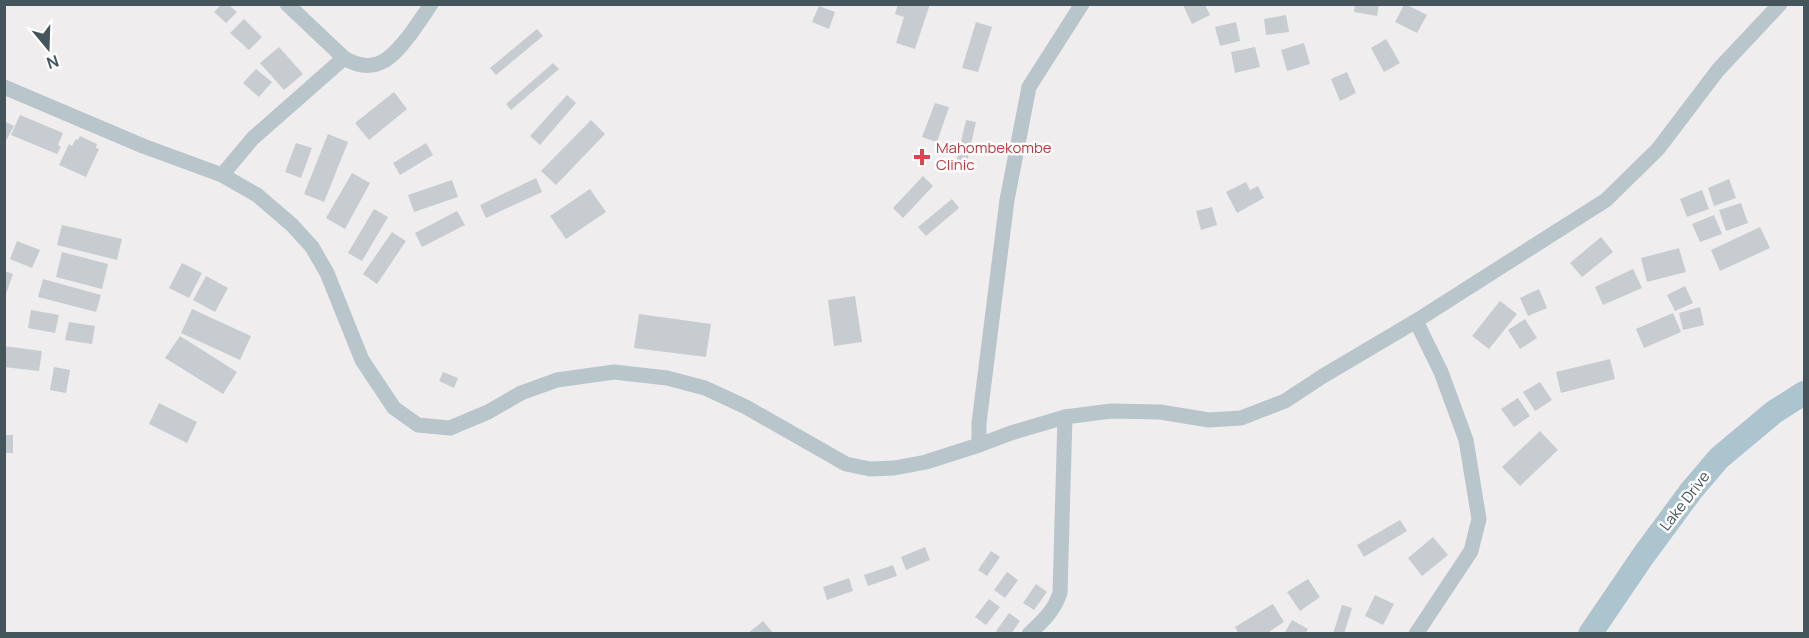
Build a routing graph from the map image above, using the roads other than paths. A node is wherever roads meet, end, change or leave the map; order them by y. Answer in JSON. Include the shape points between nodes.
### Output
{"nodes":[{"id":1,"x":287,"y":4,"type":"edge"},
{"id":2,"x":431,"y":4,"type":"edge"},
{"id":3,"x":1082,"y":4,"type":"edge"},
{"id":4,"x":1780,"y":4,"type":"edge"},
{"id":5,"x":344,"y":58,"type":"junction"},
{"id":6,"x":4,"y":87,"type":"edge"},
{"id":7,"x":222,"y":175,"type":"junction"},
{"id":8,"x":1416,"y":321,"type":"junction"},
{"id":9,"x":1804,"y":393,"type":"edge"},
{"id":10,"x":1065,"y":417,"type":"junction"},
{"id":11,"x":978,"y":445,"type":"junction"},
{"id":12,"x":1029,"y":633,"type":"edge"},
{"id":13,"x":1416,"y":633,"type":"edge"},
{"id":14,"x":1590,"y":633,"type":"edge"}],
"edges":[{"from":1,"to":5,"type":"street"},
{"from":2,"to":5,"type":"street","via":[[396,53],[381,63],[367,66]]},
{"from":3,"to":11,"type":"street","via":[[1029,87],[1007,200]]},
{"from":4,"to":8,"type":"street","via":[[1718,70],[1658,148],[1606,200]]},
{"from":5,"to":7,"type":"street","via":[[254,138]]},
{"from":6,"to":7,"type":"street"},
{"from":7,"to":11,"type":"street","via":[[257,195],[312,248],[327,273],[362,360],[394,408],[418,424],[450,428],[557,380],[614,372],[667,378],[705,388],[846,464],[870,469],[926,462]]},
{"from":8,"to":10,"type":"street","via":[[1285,401],[1241,418],[1209,420],[1160,412],[1111,411]]},
{"from":8,"to":13,"type":"street","via":[[1441,372],[1466,440],[1479,519],[1471,551]]},
{"from":9,"to":14,"type":"main road","name":"Lake Drive","via":[[1774,412],[1719,458],[1643,556]]},
{"from":10,"to":11,"type":"street"},
{"from":10,"to":12,"type":"street","via":[[1060,593],[1046,618]]}]}
